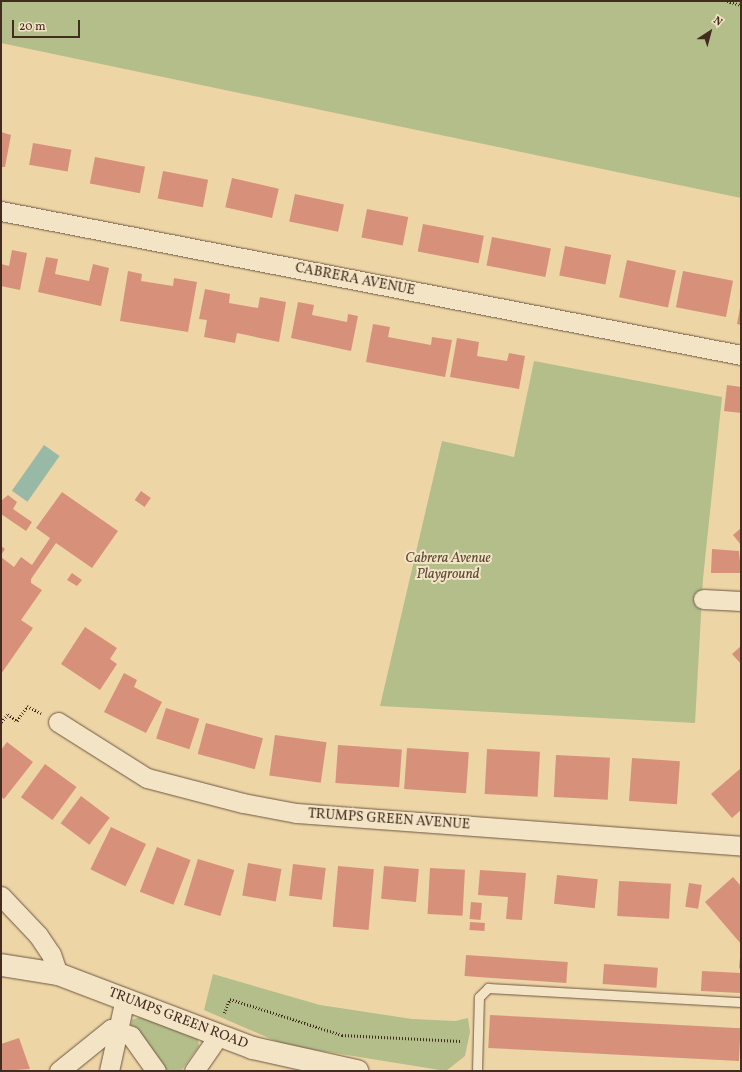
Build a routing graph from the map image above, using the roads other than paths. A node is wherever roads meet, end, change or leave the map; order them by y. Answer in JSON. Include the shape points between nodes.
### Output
{"nodes":[{"id":1,"x":1,"y":211,"type":"edge"},
{"id":2,"x":741,"y":355,"type":"edge"},
{"id":3,"x":703,"y":599,"type":"dead end"},
{"id":4,"x":741,"y":601,"type":"edge"},
{"id":5,"x":58,"y":722,"type":"road end"},
{"id":6,"x":741,"y":846,"type":"edge"},
{"id":7,"x":1,"y":896,"type":"edge"},
{"id":8,"x":1,"y":966,"type":"edge"},
{"id":9,"x":58,"y":974,"type":"junction"},
{"id":10,"x":125,"y":998,"type":"junction"},
{"id":11,"x":741,"y":1002,"type":"edge"},
{"id":12,"x":120,"y":1030,"type":"junction"},
{"id":13,"x":218,"y":1035,"type":"junction"},
{"id":14,"x":59,"y":1071,"type":"edge"},
{"id":15,"x":109,"y":1071,"type":"edge"},
{"id":16,"x":156,"y":1071,"type":"edge"},
{"id":17,"x":194,"y":1071,"type":"edge"},
{"id":18,"x":357,"y":1071,"type":"edge"},
{"id":19,"x":477,"y":1071,"type":"edge"}],
"edges":[{"from":1,"to":2,"type":"street","name":"CABRERA AVENUE"},
{"from":3,"to":4,"type":"street"},
{"from":5,"to":6,"type":"street","name":"TRUMPS GREEN AVENUE","via":[[147,778],[243,803],[296,813]]},
{"from":7,"to":9,"type":"street","via":[[38,936],[51,954]]},
{"from":8,"to":9,"type":"street","name":"TRUMPS GREEN ROAD"},
{"from":9,"to":10,"type":"street","name":"TRUMPS GREEN ROAD"},
{"from":10,"to":12,"type":"street"},
{"from":10,"to":13,"type":"street","name":"TRUMPS GREEN ROAD"},
{"from":11,"to":19,"type":"lane","via":[[493,987],[479,997]]},
{"from":12,"to":14,"type":"street","via":[[102,1033]]},
{"from":12,"to":15,"type":"street"},
{"from":12,"to":16,"type":"street","via":[[131,1036]]},
{"from":13,"to":17,"type":"street"},
{"from":13,"to":18,"type":"street","name":"TRUMPS GREEN ROAD","via":[[287,1058]]}]}
